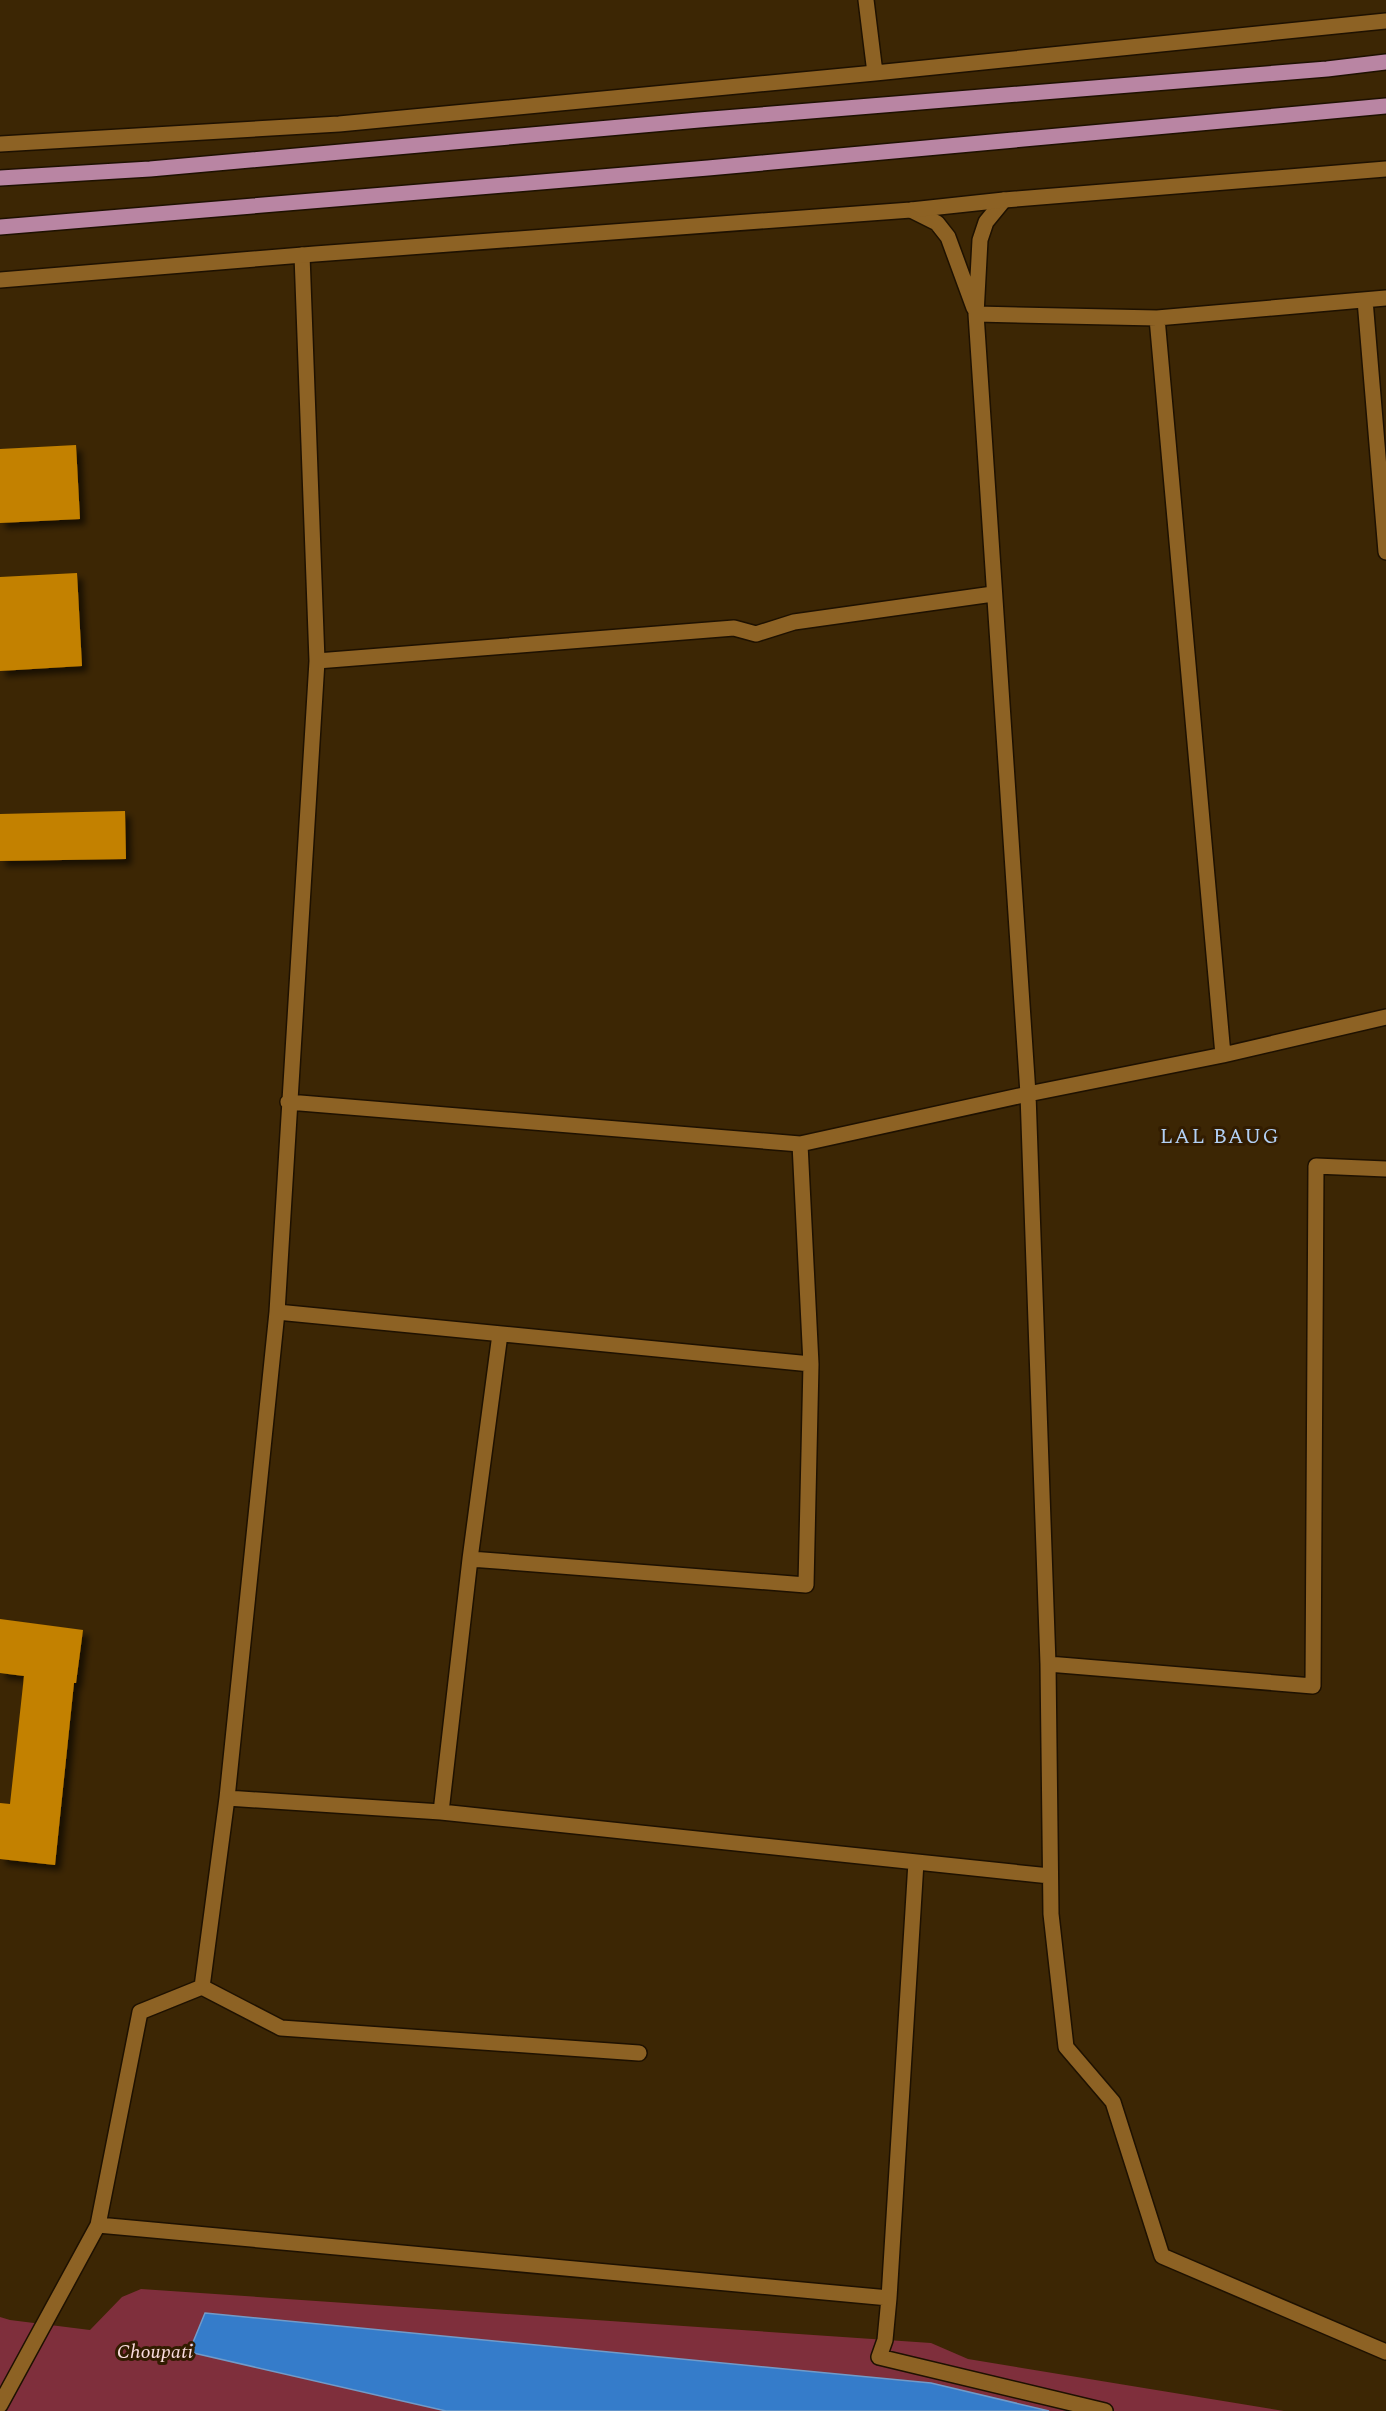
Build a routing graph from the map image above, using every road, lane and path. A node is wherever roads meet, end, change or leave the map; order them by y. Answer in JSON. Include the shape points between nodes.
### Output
{"nodes":[{"id":1,"x":866,"y":0,"type":"edge"},
{"id":2,"x":1386,"y":21,"type":"edge"},
{"id":3,"x":1386,"y":62,"type":"edge"},
{"id":4,"x":875,"y":73,"type":"junction"},
{"id":5,"x":1386,"y":106,"type":"edge"},
{"id":6,"x":0,"y":144,"type":"edge"},
{"id":7,"x":1386,"y":169,"type":"edge"},
{"id":8,"x":0,"y":178,"type":"edge"},
{"id":9,"x":1004,"y":200,"type":"junction"},
{"id":10,"x":911,"y":210,"type":"junction"},
{"id":11,"x":0,"y":227,"type":"edge"},
{"id":12,"x":302,"y":255,"type":"junction"},
{"id":13,"x":0,"y":280,"type":"edge"},
{"id":14,"x":1386,"y":298,"type":"edge"},
{"id":15,"x":1365,"y":300,"type":"junction"},
{"id":16,"x":976,"y":314,"type":"junction"},
{"id":17,"x":1157,"y":318,"type":"junction"},
{"id":18,"x":1386,"y":552,"type":"edge"},
{"id":19,"x":993,"y":594,"type":"junction"},
{"id":20,"x":317,"y":662,"type":"junction"},
{"id":21,"x":1386,"y":1017,"type":"edge"},
{"id":22,"x":1223,"y":1055,"type":"junction"},
{"id":23,"x":1028,"y":1094,"type":"junction"},
{"id":24,"x":288,"y":1102,"type":"junction"},
{"id":25,"x":800,"y":1144,"type":"junction"},
{"id":26,"x":1386,"y":1169,"type":"edge"},
{"id":27,"x":277,"y":1312,"type":"junction"},
{"id":28,"x":500,"y":1334,"type":"junction"},
{"id":29,"x":812,"y":1364,"type":"junction"},
{"id":30,"x":470,"y":1559,"type":"junction"},
{"id":31,"x":1048,"y":1664,"type":"junction"},
{"id":32,"x":227,"y":1798,"type":"junction"},
{"id":33,"x":441,"y":1812,"type":"junction"},
{"id":34,"x":916,"y":1862,"type":"junction"},
{"id":35,"x":1050,"y":1876,"type":"junction"},
{"id":36,"x":202,"y":1987,"type":"junction"},
{"id":37,"x":639,"y":2053,"type":"dead end"},
{"id":38,"x":99,"y":2225,"type":"junction"},
{"id":39,"x":889,"y":2298,"type":"junction"},
{"id":40,"x":1386,"y":2352,"type":"edge"},
{"id":41,"x":0,"y":2405,"type":"edge"},
{"id":42,"x":1105,"y":2411,"type":"edge"}],
"edges":[{"from":1,"to":4,"type":"street"},
{"from":2,"to":4,"type":"street"},
{"from":3,"to":8,"type":"main road","via":[[150,169]]},
{"from":4,"to":6,"type":"street","via":[[339,124]]},
{"from":5,"to":11,"type":"main road"},
{"from":7,"to":9,"type":"street"},
{"from":9,"to":10,"type":"street"},
{"from":9,"to":16,"type":"street","via":[[986,222],[980,240]]},
{"from":10,"to":12,"type":"street"},
{"from":10,"to":16,"type":"street","via":[[937,223],[948,237]]},
{"from":12,"to":13,"type":"street"},
{"from":12,"to":20,"type":"street"},
{"from":14,"to":15,"type":"street"},
{"from":15,"to":17,"type":"street"},
{"from":15,"to":18,"type":"street"},
{"from":16,"to":17,"type":"street"},
{"from":16,"to":19,"type":"street"},
{"from":17,"to":22,"type":"street"},
{"from":19,"to":20,"type":"street","via":[[794,622],[756,634],[734,628]]},
{"from":19,"to":23,"type":"street"},
{"from":20,"to":24,"type":"street"},
{"from":21,"to":22,"type":"street"},
{"from":22,"to":23,"type":"street"},
{"from":23,"to":25,"type":"street"},
{"from":23,"to":31,"type":"street"},
{"from":24,"to":25,"type":"street"},
{"from":24,"to":27,"type":"street"},
{"from":25,"to":29,"type":"street"},
{"from":26,"to":31,"type":"street","via":[[1316,1166],[1313,1686]]},
{"from":27,"to":28,"type":"street"},
{"from":27,"to":32,"type":"street"},
{"from":28,"to":29,"type":"street"},
{"from":28,"to":30,"type":"street"},
{"from":29,"to":30,"type":"street","via":[[806,1585]]},
{"from":30,"to":33,"type":"street"},
{"from":31,"to":35,"type":"street"},
{"from":32,"to":33,"type":"street"},
{"from":32,"to":36,"type":"street"},
{"from":33,"to":34,"type":"street"},
{"from":34,"to":35,"type":"street"},
{"from":34,"to":39,"type":"street"},
{"from":35,"to":40,"type":"street","via":[[1066,2047],[1113,2102],[1162,2256]]},
{"from":36,"to":37,"type":"street","via":[[281,2028]]},
{"from":36,"to":38,"type":"street","via":[[140,2012]]},
{"from":38,"to":39,"type":"street"},
{"from":38,"to":41,"type":"street"},
{"from":39,"to":42,"type":"street","via":[[885,2340],[879,2357]]}]}
